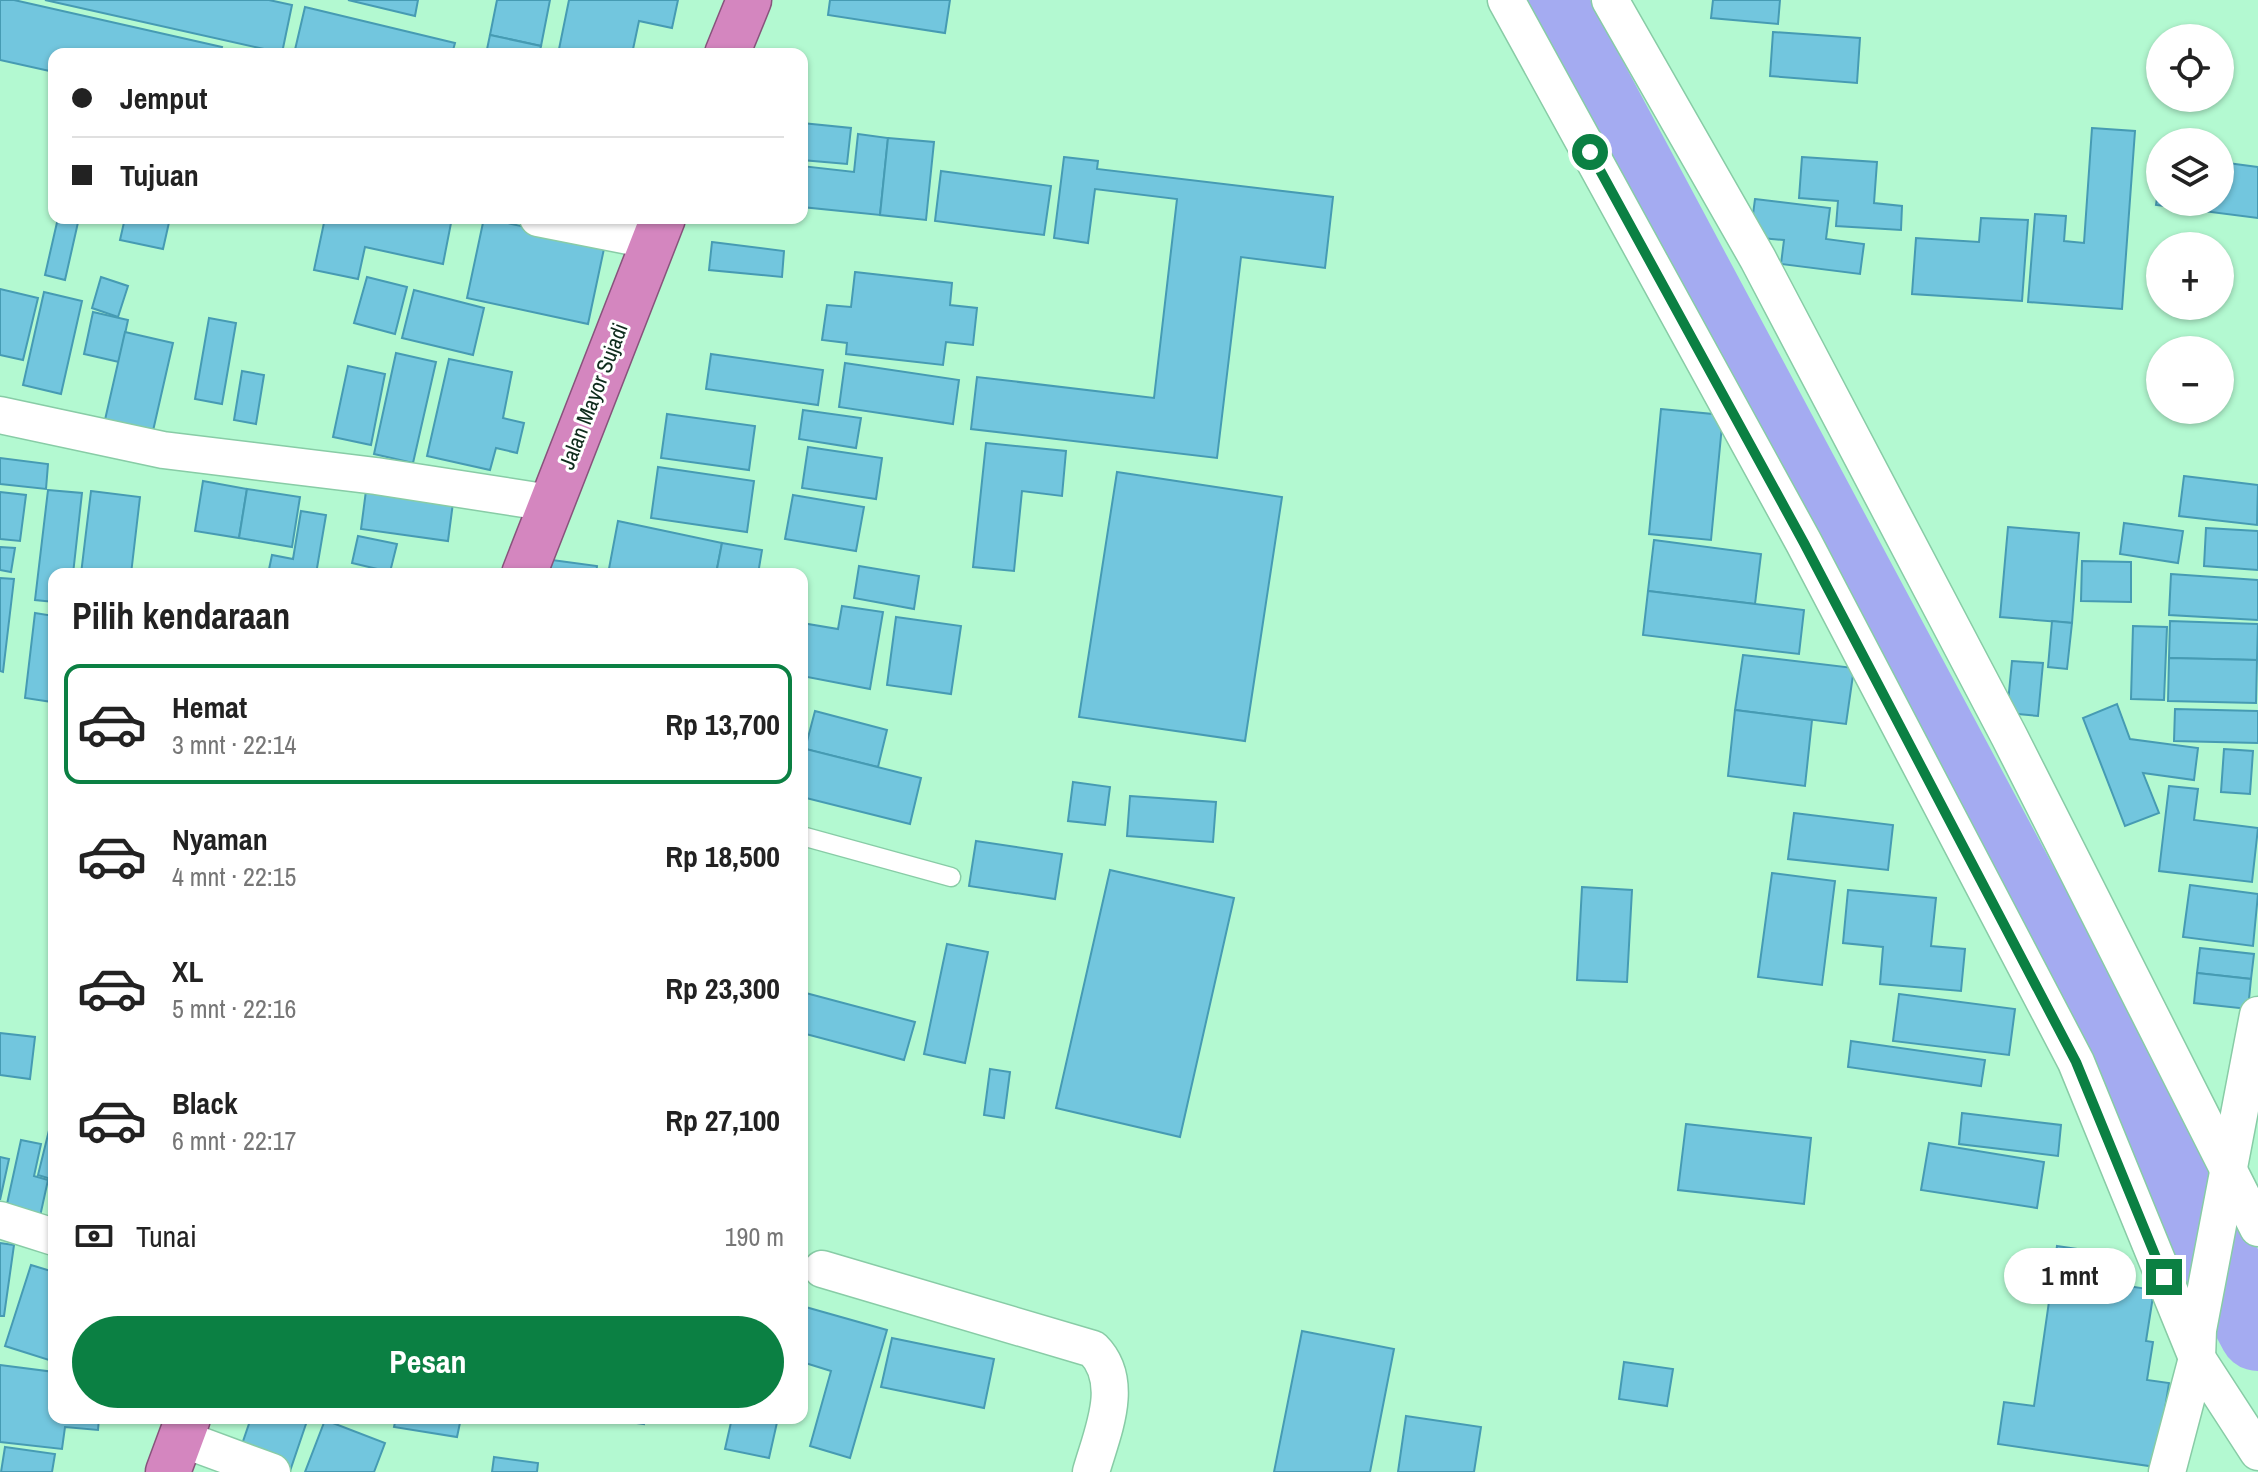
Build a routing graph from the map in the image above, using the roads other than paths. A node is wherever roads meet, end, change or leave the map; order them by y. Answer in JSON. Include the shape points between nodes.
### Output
{"nodes":[{"id":1,"x":749,"y":0,"type":"edge"},
{"id":2,"x":1506,"y":0,"type":"edge"},
{"id":3,"x":1610,"y":0,"type":"edge"},
{"id":4,"x":729,"y":48,"type":"edge"},
{"id":5,"x":603,"y":224,"type":"edge"},
{"id":6,"x":658,"y":229,"type":"edge"},
{"id":7,"x":0,"y":415,"type":"edge"},
{"id":8,"x":550,"y":503,"type":"junction"},
{"id":9,"x":526,"y":568,"type":"edge"},
{"id":10,"x":808,"y":838,"type":"edge"},
{"id":11,"x":951,"y":877,"type":"dead end"},
{"id":12,"x":2258,"y":1015,"type":"edge"},
{"id":13,"x":2227,"y":1185,"type":"junction"},
{"id":14,"x":0,"y":1220,"type":"edge"},
{"id":15,"x":2258,"y":1228,"type":"edge"},
{"id":16,"x":48,"y":1235,"type":"edge"},
{"id":17,"x":822,"y":1269,"type":"dead end"},
{"id":18,"x":2197,"y":1344,"type":"junction"},
{"id":19,"x":179,"y":1443,"type":"edge"},
{"id":20,"x":2258,"y":1452,"type":"edge"},
{"id":21,"x":272,"y":1472,"type":"edge"},
{"id":22,"x":1091,"y":1472,"type":"edge"},
{"id":23,"x":2167,"y":1472,"type":"edge"}],
"edges":[{"from":1,"to":4,"type":"highway"},
{"from":2,"to":18,"type":"street","via":[[1804,543],[2076,1062]]},
{"from":3,"to":13,"type":"street","via":[[1766,273],[2009,736]]},
{"from":5,"to":6,"type":"street"},
{"from":6,"to":8,"type":"highway","name":"Jalan Mayor Sujadi"},
{"from":7,"to":8,"type":"street","via":[[163,450]]},
{"from":8,"to":9,"type":"highway","name":"Jalan Mayor Sujadi"},
{"from":10,"to":11,"type":"lane"},
{"from":12,"to":13,"type":"street"},
{"from":13,"to":15,"type":"street"},
{"from":13,"to":18,"type":"street"},
{"from":14,"to":16,"type":"street"},
{"from":17,"to":22,"type":"street","via":[[1093,1349],[1106,1362],[1110,1378],[1108,1411]]},
{"from":18,"to":20,"type":"street"},
{"from":18,"to":23,"type":"street"},
{"from":19,"to":21,"type":"street"}]}
